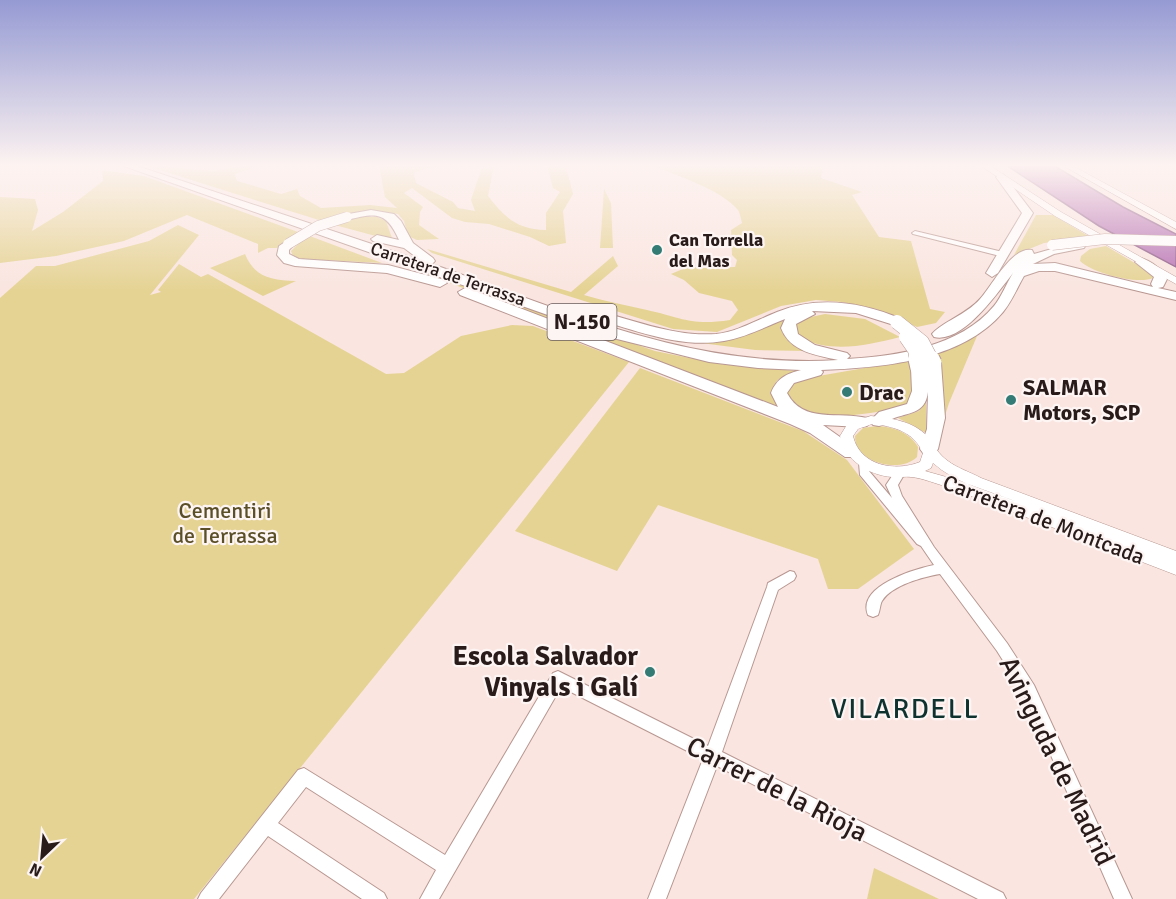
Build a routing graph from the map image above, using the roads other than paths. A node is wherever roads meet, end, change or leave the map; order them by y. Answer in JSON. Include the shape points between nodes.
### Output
{"nodes":[{"id":1,"x":245,"y":207,"type":"edge"},
{"id":2,"x":260,"y":207,"type":"edge"},
{"id":3,"x":1023,"y":207,"type":"edge"},
{"id":4,"x":1047,"y":207,"type":"edge"},
{"id":5,"x":1059,"y":207,"type":"edge"},
{"id":6,"x":1142,"y":207,"type":"edge"},
{"id":7,"x":1156,"y":207,"type":"edge"},
{"id":8,"x":259,"y":212,"type":"junction"},
{"id":9,"x":1028,"y":213,"type":"junction"},
{"id":10,"x":1058,"y":214,"type":"junction"},
{"id":11,"x":1176,"y":218,"type":"edge"},
{"id":12,"x":316,"y":224,"type":"junction"},
{"id":13,"x":1176,"y":226,"type":"edge"},
{"id":14,"x":915,"y":233,"type":"dead end"},
{"id":15,"x":1100,"y":243,"type":"junction"},
{"id":16,"x":1176,"y":243,"type":"edge"},
{"id":17,"x":408,"y":245,"type":"junction"},
{"id":18,"x":1057,"y":247,"type":"junction"},
{"id":19,"x":1004,"y":255,"type":"junction"},
{"id":20,"x":429,"y":261,"type":"junction"},
{"id":21,"x":1147,"y":262,"type":"junction"},
{"id":22,"x":1020,"y":274,"type":"junction"},
{"id":23,"x":1176,"y":274,"type":"edge"},
{"id":24,"x":451,"y":287,"type":"junction"},
{"id":25,"x":1172,"y":289,"type":"edge"},
{"id":26,"x":564,"y":307,"type":"junction"},
{"id":27,"x":973,"y":314,"type":"junction"},
{"id":28,"x":893,"y":324,"type":"junction"},
{"id":29,"x":842,"y":356,"type":"junction"},
{"id":30,"x":884,"y":360,"type":"junction"},
{"id":31,"x":926,"y":365,"type":"junction"},
{"id":32,"x":879,"y":421,"type":"junction"},
{"id":33,"x":861,"y":422,"type":"junction"},
{"id":34,"x":929,"y":451,"type":"junction"},
{"id":35,"x":851,"y":453,"type":"junction"},
{"id":36,"x":864,"y":463,"type":"junction"},
{"id":37,"x":905,"y":472,"type":"junction"},
{"id":38,"x":930,"y":550,"type":"junction"},
{"id":39,"x":1176,"y":557,"type":"edge"},
{"id":40,"x":944,"y":568,"type":"junction"},
{"id":41,"x":1176,"y":569,"type":"edge"},
{"id":42,"x":790,"y":576,"type":"dead end"},
{"id":43,"x":873,"y":611,"type":"dead end"},
{"id":44,"x":712,"y":757,"type":"junction"},
{"id":45,"x":265,"y":824,"type":"junction"},
{"id":46,"x":447,"y":867,"type":"junction"},
{"id":47,"x":207,"y":899,"type":"edge"},
{"id":48,"x":378,"y":899,"type":"edge"},
{"id":49,"x":429,"y":899,"type":"edge"},
{"id":50,"x":657,"y":899,"type":"edge"},
{"id":51,"x":997,"y":899,"type":"edge"},
{"id":52,"x":1123,"y":899,"type":"edge"}],
"edges":[{"from":1,"to":8,"type":"main road","name":"Carretera de Terrassa","number":"N-150"},
{"from":2,"to":12,"type":"main road","name":"Carretera de Terrassa","number":"N-150"},
{"from":3,"to":9,"type":"main road"},
{"from":4,"to":10,"type":"main road"},
{"from":5,"to":21,"type":"main road"},
{"from":6,"to":13,"type":"main road"},
{"from":7,"to":11,"type":"main road"},
{"from":8,"to":24,"type":"main road"},
{"from":8,"to":30,"type":"main road","name":"Carretera de Terrassa","number":"N-150","via":[[676,351],[782,365]]},
{"from":9,"to":10,"type":"main road"},
{"from":9,"to":19,"type":"main road"},
{"from":10,"to":21,"type":"main road"},
{"from":12,"to":17,"type":"main road"},
{"from":12,"to":20,"type":"main road","name":"Carretera de Terrassa","number":"N-150"},
{"from":14,"to":19,"type":"street"},
{"from":15,"to":16,"type":"main road","name":"Carretera de Terrassa","number":"N-150","bridge":true},
{"from":15,"to":18,"type":"main road","name":"Carretera de Terrassa","number":"N-150","bridge":true},
{"from":15,"to":25,"type":"main road","via":[[1078,251],[1075,261],[1089,270]]},
{"from":16,"to":18,"type":"main road","name":"Carretera de Terrassa","number":"N-150","bridge":true,"via":[[1105,239]]},
{"from":17,"to":20,"type":"main road"},
{"from":17,"to":24,"type":"main road","bridge":true,"via":[[396,221],[390,216],[370,213],[318,226],[288,244],[283,255],[296,263],[380,267]]},
{"from":18,"to":22,"type":"main road","name":"Carretera de Terrassa","number":"N-150","via":[[1032,261]]},
{"from":18,"to":27,"type":"main road","name":"Carretera de Terrassa","number":"N-150","via":[[1030,252],[1018,260]]},
{"from":19,"to":27,"type":"main road","via":[[977,298]]},
{"from":20,"to":26,"type":"main road","name":"Carretera de Terrassa","number":"N-150"},
{"from":21,"to":23,"type":"main road"},
{"from":21,"to":25,"type":"main road"},
{"from":22,"to":25,"type":"main road","via":[[1033,268],[1055,267]]},
{"from":22,"to":30,"type":"main road","name":"Carretera de Terrassa","number":"N-150","via":[[996,312],[981,325],[934,348]]},
{"from":24,"to":35,"type":"main road","via":[[796,420]]},
{"from":26,"to":28,"type":"main road","via":[[699,339],[735,335],[792,311],[812,307],[852,308]]},
{"from":26,"to":29,"type":"main road","name":"Carretera de Terrassa","number":"N-150","via":[[652,337],[707,350],[773,357]]},
{"from":27,"to":29,"type":"main road","name":"Carretera de Terrassa","number":"N-150","via":[[939,334],[909,345]]},
{"from":28,"to":29,"type":"main road","via":[[836,312],[807,314],[790,322],[789,333],[800,344]]},
{"from":28,"to":31,"type":"main road","bridge":true},
{"from":30,"to":33,"type":"main road","via":[[795,376],[780,389],[784,404],[804,417]]},
{"from":31,"to":32,"type":"main road","via":[[916,405],[908,411],[883,416]]},
{"from":31,"to":34,"type":"main road","via":[[936,428]]},
{"from":32,"to":33,"type":"street","name":"Carretera de Montcada"},
{"from":32,"to":34,"type":"street","name":"Carretera de Montcada","via":[[914,432]]},
{"from":33,"to":35,"type":"street","via":[[847,431],[845,437]]},
{"from":34,"to":37,"type":"street","via":[[926,465]]},
{"from":34,"to":39,"type":"street","name":"Carretera de Montcada","via":[[945,466],[976,481]]},
{"from":35,"to":36,"type":"street","name":"Carretera de Montcada"},
{"from":36,"to":37,"type":"street","name":"Carretera de Montcada","via":[[887,472]]},
{"from":36,"to":38,"type":"street","name":"Avinguda de Madrid","via":[[864,471],[884,498]]},
{"from":37,"to":38,"type":"street","name":"Avinguda de Madrid","via":[[892,485]]},
{"from":37,"to":41,"type":"street","name":"Carretera de Montcada","via":[[960,486]]},
{"from":38,"to":40,"type":"street","name":"Avinguda de Madrid"},
{"from":40,"to":43,"type":"street","via":[[912,573],[891,585],[875,599]]},
{"from":40,"to":52,"type":"street","name":"Avinguda de Madrid","via":[[1029,690]]},
{"from":42,"to":44,"type":"street","via":[[773,587]]},
{"from":44,"to":46,"type":"street","name":"Carrer de la Rioja","via":[[558,678]]},
{"from":44,"to":50,"type":"street"},
{"from":44,"to":51,"type":"street","name":"Carrer de la Rioja"},
{"from":45,"to":46,"type":"street","via":[[304,776]]},
{"from":45,"to":47,"type":"street"},
{"from":45,"to":48,"type":"street"},
{"from":46,"to":49,"type":"street"}]}
